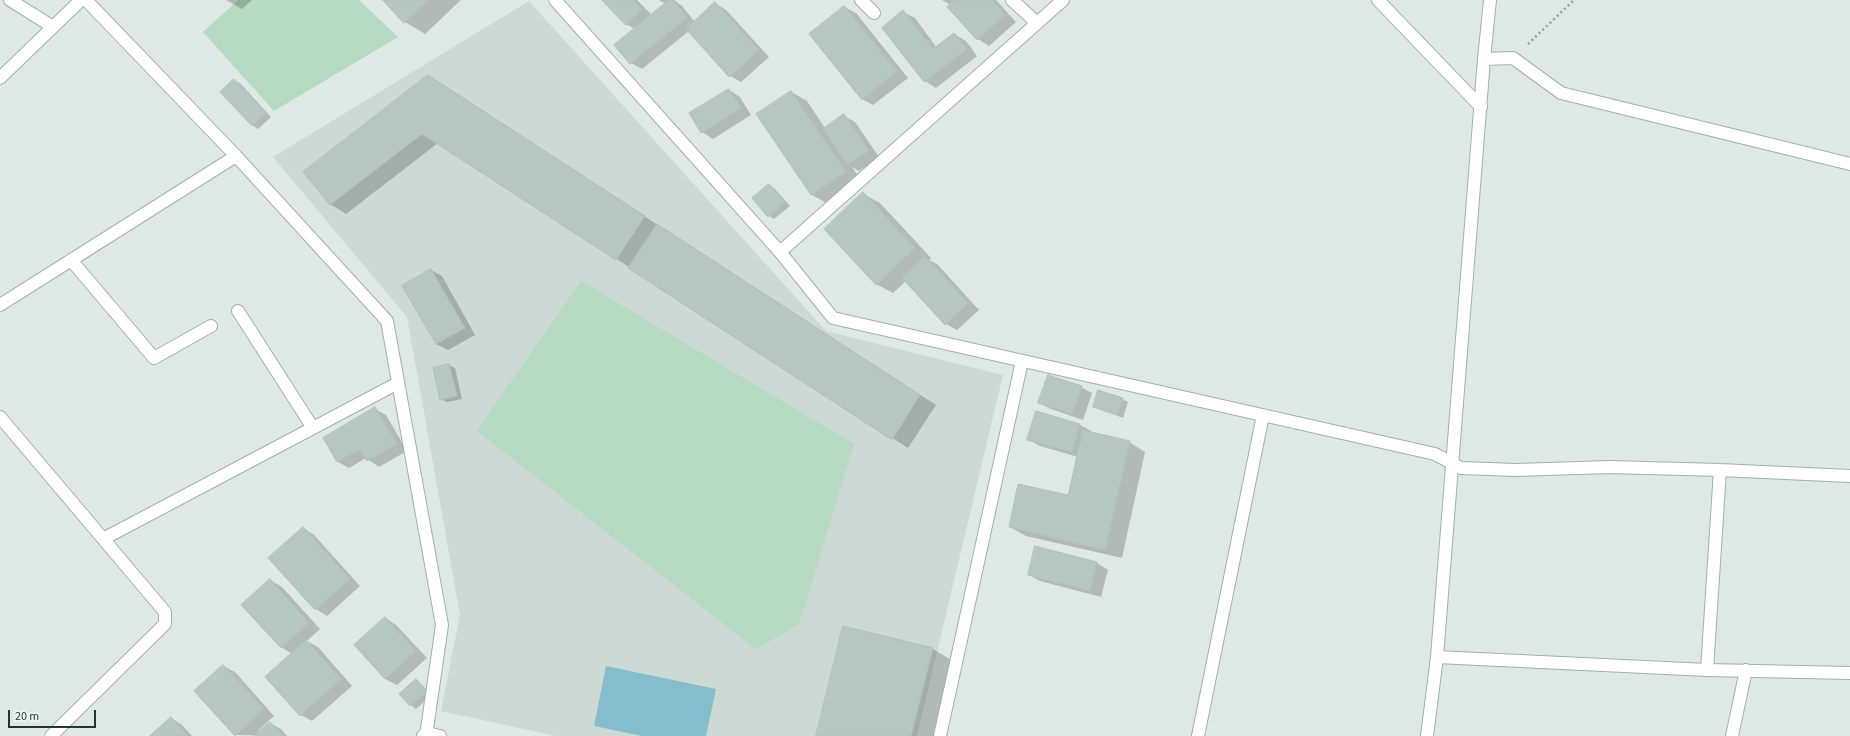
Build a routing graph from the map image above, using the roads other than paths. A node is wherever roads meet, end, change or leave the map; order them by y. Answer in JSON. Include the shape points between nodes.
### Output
{"nodes":[{"id":1,"x":10,"y":0,"type":"edge"},
{"id":2,"x":81,"y":0,"type":"edge"},
{"id":3,"x":86,"y":0,"type":"edge"},
{"id":4,"x":555,"y":0,"type":"edge"},
{"id":5,"x":861,"y":0,"type":"edge"},
{"id":6,"x":1012,"y":0,"type":"edge"},
{"id":7,"x":1063,"y":0,"type":"edge"},
{"id":8,"x":1378,"y":0,"type":"edge"},
{"id":9,"x":1490,"y":0,"type":"edge"},
{"id":10,"x":874,"y":13,"type":"dead end"},
{"id":11,"x":1036,"y":23,"type":"junction"},
{"id":12,"x":53,"y":27,"type":"junction"},
{"id":13,"x":1484,"y":59,"type":"junction"},
{"id":14,"x":0,"y":78,"type":"edge"},
{"id":15,"x":1481,"y":107,"type":"junction"},
{"id":16,"x":236,"y":156,"type":"junction"},
{"id":17,"x":1850,"y":164,"type":"edge"},
{"id":18,"x":780,"y":252,"type":"junction"},
{"id":19,"x":71,"y":260,"type":"junction"},
{"id":20,"x":0,"y":305,"type":"edge"},
{"id":21,"x":238,"y":311,"type":"dead end"},
{"id":22,"x":211,"y":326,"type":"dead end"},
{"id":23,"x":1022,"y":361,"type":"junction"},
{"id":24,"x":398,"y":383,"type":"junction"},
{"id":25,"x":1263,"y":415,"type":"junction"},
{"id":26,"x":0,"y":417,"type":"edge"},
{"id":27,"x":312,"y":428,"type":"junction"},
{"id":28,"x":1451,"y":464,"type":"junction"},
{"id":29,"x":1720,"y":470,"type":"junction"},
{"id":30,"x":1850,"y":476,"type":"edge"},
{"id":31,"x":104,"y":539,"type":"junction"},
{"id":32,"x":1437,"y":658,"type":"junction"},
{"id":33,"x":1707,"y":670,"type":"junction"},
{"id":34,"x":1746,"y":670,"type":"junction"},
{"id":35,"x":1850,"y":674,"type":"edge"},
{"id":36,"x":425,"y":735,"type":"edge"},
{"id":37,"x":51,"y":736,"type":"edge"},
{"id":38,"x":440,"y":736,"type":"edge"},
{"id":39,"x":940,"y":736,"type":"edge"},
{"id":40,"x":1198,"y":736,"type":"edge"},
{"id":41,"x":1427,"y":736,"type":"edge"},
{"id":42,"x":1732,"y":736,"type":"edge"}],
"edges":[{"from":1,"to":12,"type":"street"},
{"from":2,"to":12,"type":"street"},
{"from":3,"to":16,"type":"street"},
{"from":4,"to":18,"type":"street"},
{"from":5,"to":10,"type":"street"},
{"from":6,"to":11,"type":"street"},
{"from":7,"to":11,"type":"street"},
{"from":8,"to":15,"type":"street"},
{"from":9,"to":13,"type":"street"},
{"from":11,"to":18,"type":"street"},
{"from":12,"to":14,"type":"street"},
{"from":13,"to":15,"type":"street"},
{"from":13,"to":17,"type":"street","via":[[1513,58],[1561,93]]},
{"from":15,"to":28,"type":"street"},
{"from":16,"to":19,"type":"street"},
{"from":16,"to":24,"type":"street","via":[[387,321]]},
{"from":18,"to":23,"type":"street","via":[[833,318]]},
{"from":19,"to":20,"type":"street"},
{"from":19,"to":22,"type":"street","via":[[154,358]]},
{"from":21,"to":27,"type":"street"},
{"from":23,"to":25,"type":"street"},
{"from":23,"to":39,"type":"street"},
{"from":24,"to":27,"type":"street"},
{"from":24,"to":36,"type":"street","via":[[442,625]]},
{"from":25,"to":28,"type":"street","via":[[1435,454]]},
{"from":25,"to":40,"type":"street"},
{"from":26,"to":31,"type":"street"},
{"from":27,"to":31,"type":"street"},
{"from":28,"to":29,"type":"street","via":[[1461,468],[1516,470],[1608,467]]},
{"from":28,"to":32,"type":"street"},
{"from":29,"to":30,"type":"street"},
{"from":29,"to":33,"type":"street"},
{"from":31,"to":37,"type":"street","via":[[165,612],[165,624]]},
{"from":32,"to":33,"type":"street"},
{"from":32,"to":41,"type":"street"},
{"from":33,"to":34,"type":"street"},
{"from":34,"to":35,"type":"street"},
{"from":34,"to":42,"type":"street"},
{"from":36,"to":38,"type":"street"}]}
